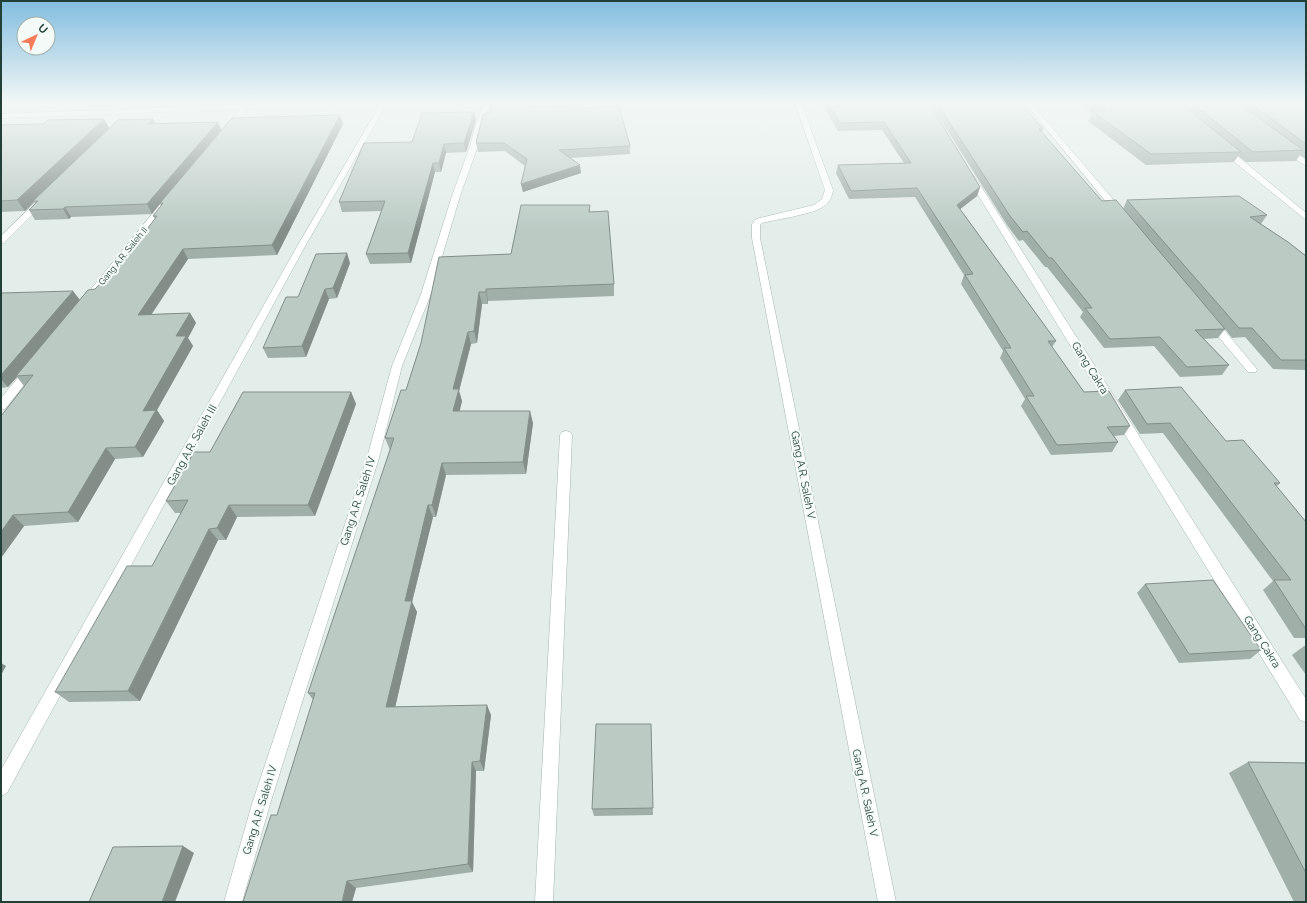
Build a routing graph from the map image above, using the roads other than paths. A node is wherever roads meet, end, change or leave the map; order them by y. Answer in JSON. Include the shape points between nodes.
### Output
{"nodes":[{"id":1,"x":360,"y":145,"type":"edge"},
{"id":2,"x":472,"y":145,"type":"edge"},
{"id":3,"x":813,"y":145,"type":"edge"},
{"id":4,"x":1064,"y":145,"type":"edge"},
{"id":5,"x":1220,"y":145,"type":"edge"},
{"id":6,"x":1281,"y":145,"type":"edge"},
{"id":7,"x":963,"y":164,"type":"edge"},
{"id":8,"x":1306,"y":164,"type":"edge"},
{"id":9,"x":172,"y":195,"type":"edge"},
{"id":10,"x":45,"y":198,"type":"edge"},
{"id":11,"x":1306,"y":217,"type":"edge"},
{"id":12,"x":1125,"y":218,"type":"edge"},
{"id":13,"x":1,"y":241,"type":"edge"},
{"id":14,"x":82,"y":306,"type":"edge"},
{"id":15,"x":1206,"y":316,"type":"edge"},
{"id":16,"x":36,"y":362,"type":"edge"},
{"id":17,"x":1252,"y":370,"type":"dead end"},
{"id":18,"x":1,"y":406,"type":"edge"},
{"id":19,"x":566,"y":435,"type":"dead end"},
{"id":20,"x":1306,"y":714,"type":"edge"},
{"id":21,"x":1,"y":787,"type":"edge"},
{"id":22,"x":233,"y":902,"type":"edge"},
{"id":23,"x":544,"y":902,"type":"edge"},
{"id":24,"x":887,"y":902,"type":"edge"}],
"edges":[{"from":1,"to":21,"type":"street","name":"Gang A.R. Saleh III"},
{"from":2,"to":22,"type":"street","name":"Gang A.R. Saleh IV","via":[[426,294],[397,366],[373,458],[260,804]]},
{"from":3,"to":24,"type":"street","name":"Gang A.R. Saleh V","via":[[829,190],[824,203],[759,221],[756,224],[756,238]]},
{"from":4,"to":12,"type":"street"},
{"from":5,"to":11,"type":"street"},
{"from":6,"to":8,"type":"street"},
{"from":7,"to":20,"type":"street","name":"Gang Cakra"},
{"from":9,"to":14,"type":"street","name":"Gang A.R. Saleh II"},
{"from":10,"to":13,"type":"street"},
{"from":15,"to":17,"type":"street"},
{"from":16,"to":18,"type":"street"},
{"from":19,"to":23,"type":"street"}]}
